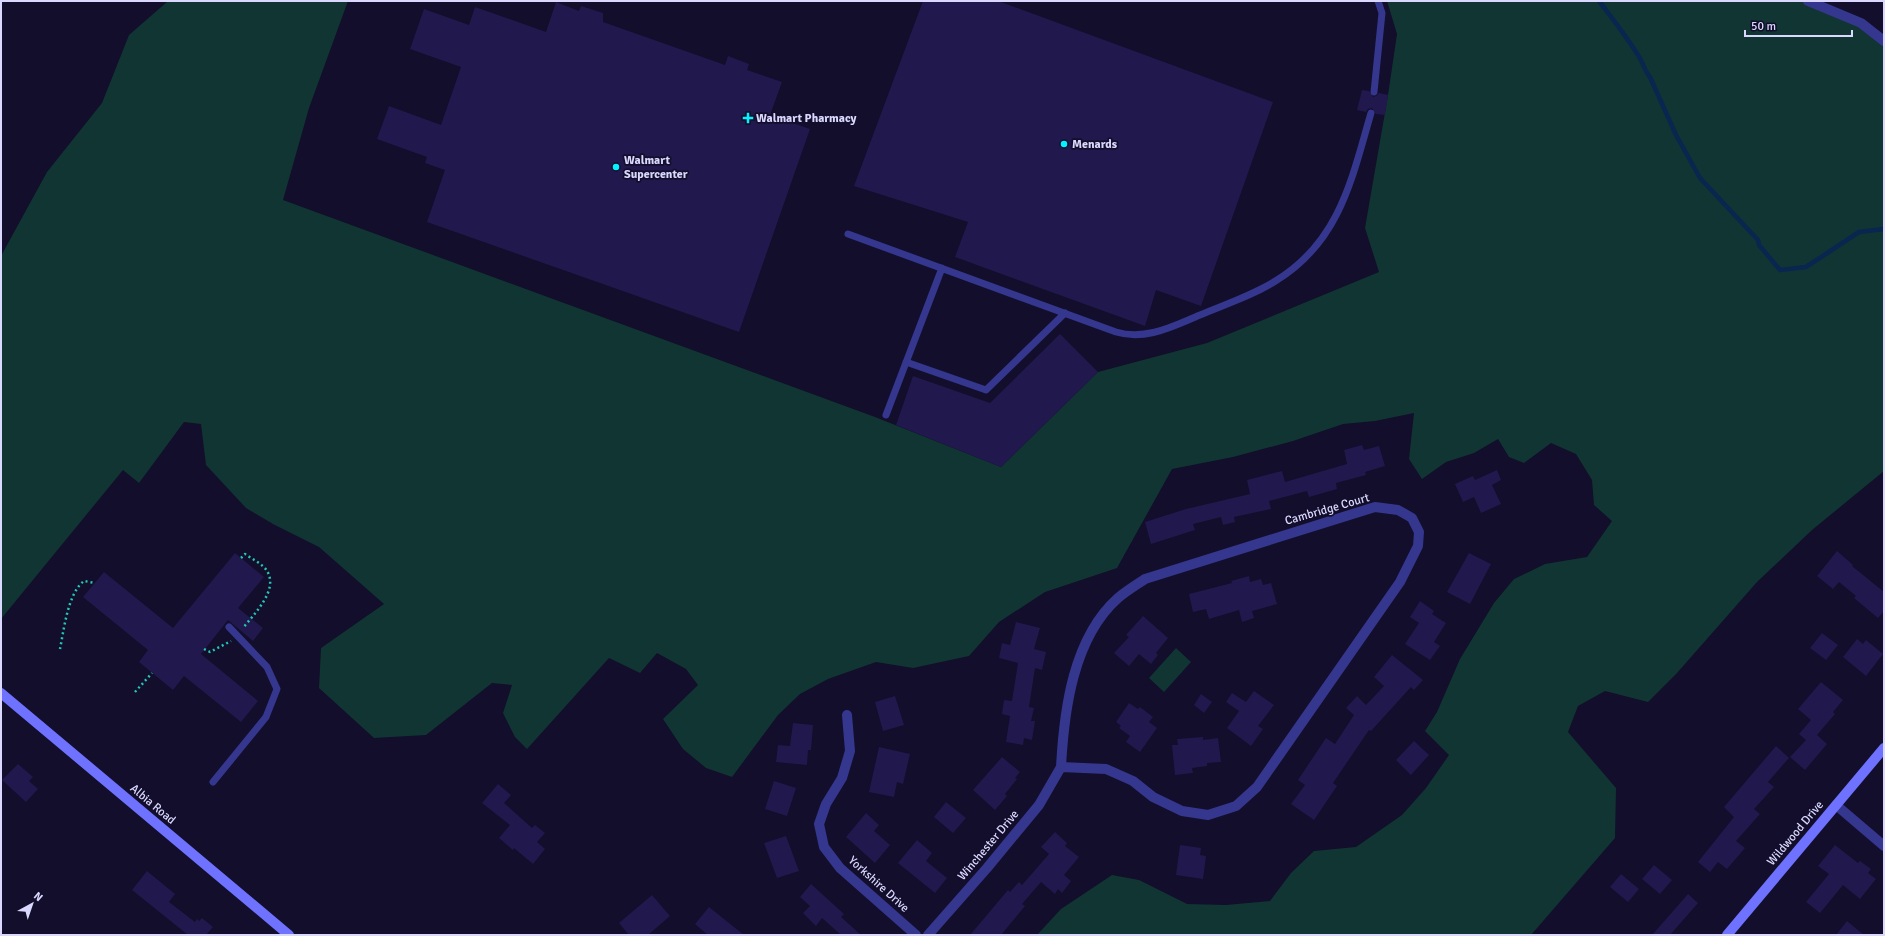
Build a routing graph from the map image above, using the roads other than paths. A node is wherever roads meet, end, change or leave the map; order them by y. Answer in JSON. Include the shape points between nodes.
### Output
{"nodes":[{"id":1,"x":1378,"y":1,"type":"edge"},
{"id":2,"x":1808,"y":1,"type":"edge"},
{"id":3,"x":1884,"y":41,"type":"edge"},
{"id":4,"x":1374,"y":92,"type":"dead end"},
{"id":5,"x":1370,"y":113,"type":"dead end"},
{"id":6,"x":848,"y":234,"type":"dead end"},
{"id":7,"x":942,"y":268,"type":"junction"},
{"id":8,"x":1065,"y":313,"type":"junction"},
{"id":9,"x":906,"y":362,"type":"junction"},
{"id":10,"x":886,"y":415,"type":"dead end"},
{"id":11,"x":229,"y":627,"type":"dead end"},
{"id":12,"x":2,"y":697,"type":"edge"},
{"id":13,"x":847,"y":715,"type":"dead end"},
{"id":14,"x":1884,"y":748,"type":"edge"},
{"id":15,"x":1061,"y":767,"type":"junction"},
{"id":16,"x":214,"y":782,"type":"dead end"},
{"id":17,"x":1836,"y":805,"type":"junction"},
{"id":18,"x":1884,"y":846,"type":"edge"},
{"id":19,"x":289,"y":935,"type":"edge"},
{"id":20,"x":916,"y":935,"type":"edge"},
{"id":21,"x":928,"y":935,"type":"edge"},
{"id":22,"x":1726,"y":935,"type":"edge"}],
"edges":[{"from":1,"to":4,"type":"lane","via":[[1382,13]]},
{"from":2,"to":3,"type":"street","via":[[1861,23]]},
{"from":5,"to":8,"type":"lane","via":[[1349,186],[1333,222],[1309,254],[1278,280],[1260,290],[1151,334],[1123,334]]},
{"from":6,"to":7,"type":"lane"},
{"from":7,"to":8,"type":"lane"},
{"from":7,"to":9,"type":"lane"},
{"from":8,"to":9,"type":"lane","via":[[986,390]]},
{"from":9,"to":10,"type":"lane"},
{"from":11,"to":16,"type":"lane","via":[[267,667],[277,689],[266,717]]},
{"from":12,"to":19,"type":"street","name":"Albia Road"},
{"from":13,"to":20,"type":"street","name":"Yorkshire Drive","via":[[850,751],[842,778],[826,804],[819,824],[824,847],[840,868]]},
{"from":14,"to":17,"type":"street","name":"Wildwood Drive"},
{"from":15,"to":15,"type":"street","name":"Cambridge Court","via":[[1063,730],[1079,656],[1095,624],[1123,594],[1145,579],[1375,507],[1398,510],[1412,518],[1419,532],[1418,546],[1400,582],[1257,787],[1236,806],[1208,814],[1182,812],[1153,797],[1133,781],[1106,769]]},
{"from":15,"to":21,"type":"street","name":"Winchester Drive","via":[[1039,805]]},
{"from":17,"to":18,"type":"street"},
{"from":17,"to":22,"type":"street","name":"Wildwood Drive"}]}
